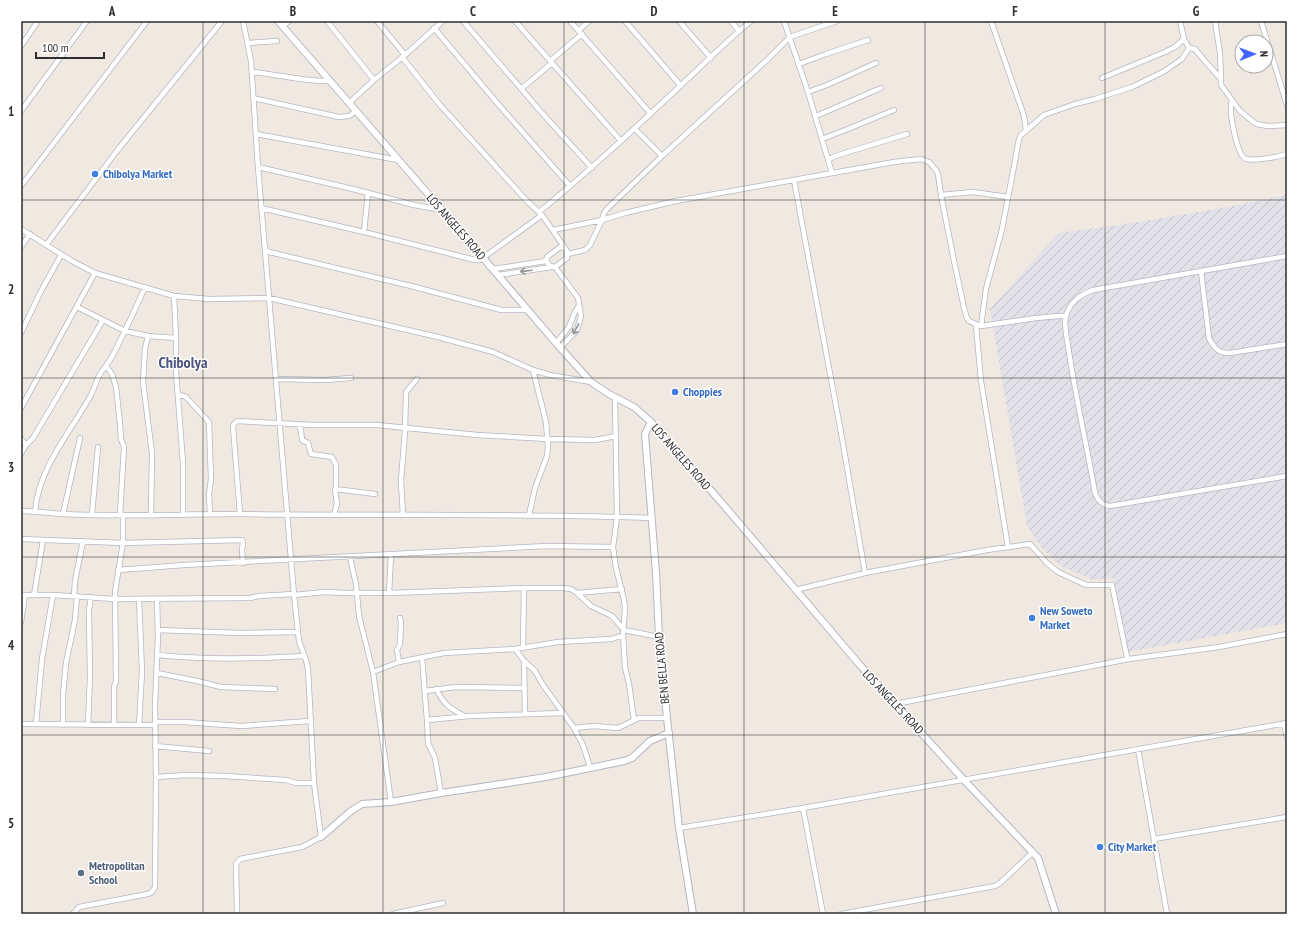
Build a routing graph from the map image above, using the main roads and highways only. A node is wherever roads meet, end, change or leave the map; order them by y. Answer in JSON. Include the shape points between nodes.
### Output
{"nodes":[{"id":1,"x":278,"y":21,"type":"edge"},
{"id":2,"x":651,"y":422,"type":"junction"},
{"id":3,"x":668,"y":733,"type":"junction"},
{"id":4,"x":321,"y":837,"type":"road end"},
{"id":5,"x":693,"y":914,"type":"edge"},
{"id":6,"x":1056,"y":914,"type":"edge"}],
"edges":[{"from":1,"to":2,"type":"main road","name":"LOS ANGELES ROAD","via":[[591,382],[634,407]]},
{"from":2,"to":3,"type":"main road","name":"BEN BELLA ROAD","via":[[645,434]]},
{"from":2,"to":6,"type":"main road","name":"LOS ANGELES ROAD","via":[[858,664],[1033,852],[1039,860]]},
{"from":3,"to":4,"type":"main road","via":[[650,741],[632,758],[624,761],[546,777],[391,802],[367,803],[358,806]]},
{"from":3,"to":5,"type":"main road","name":"BEN BELLA ROAD","via":[[679,828]]}]}
